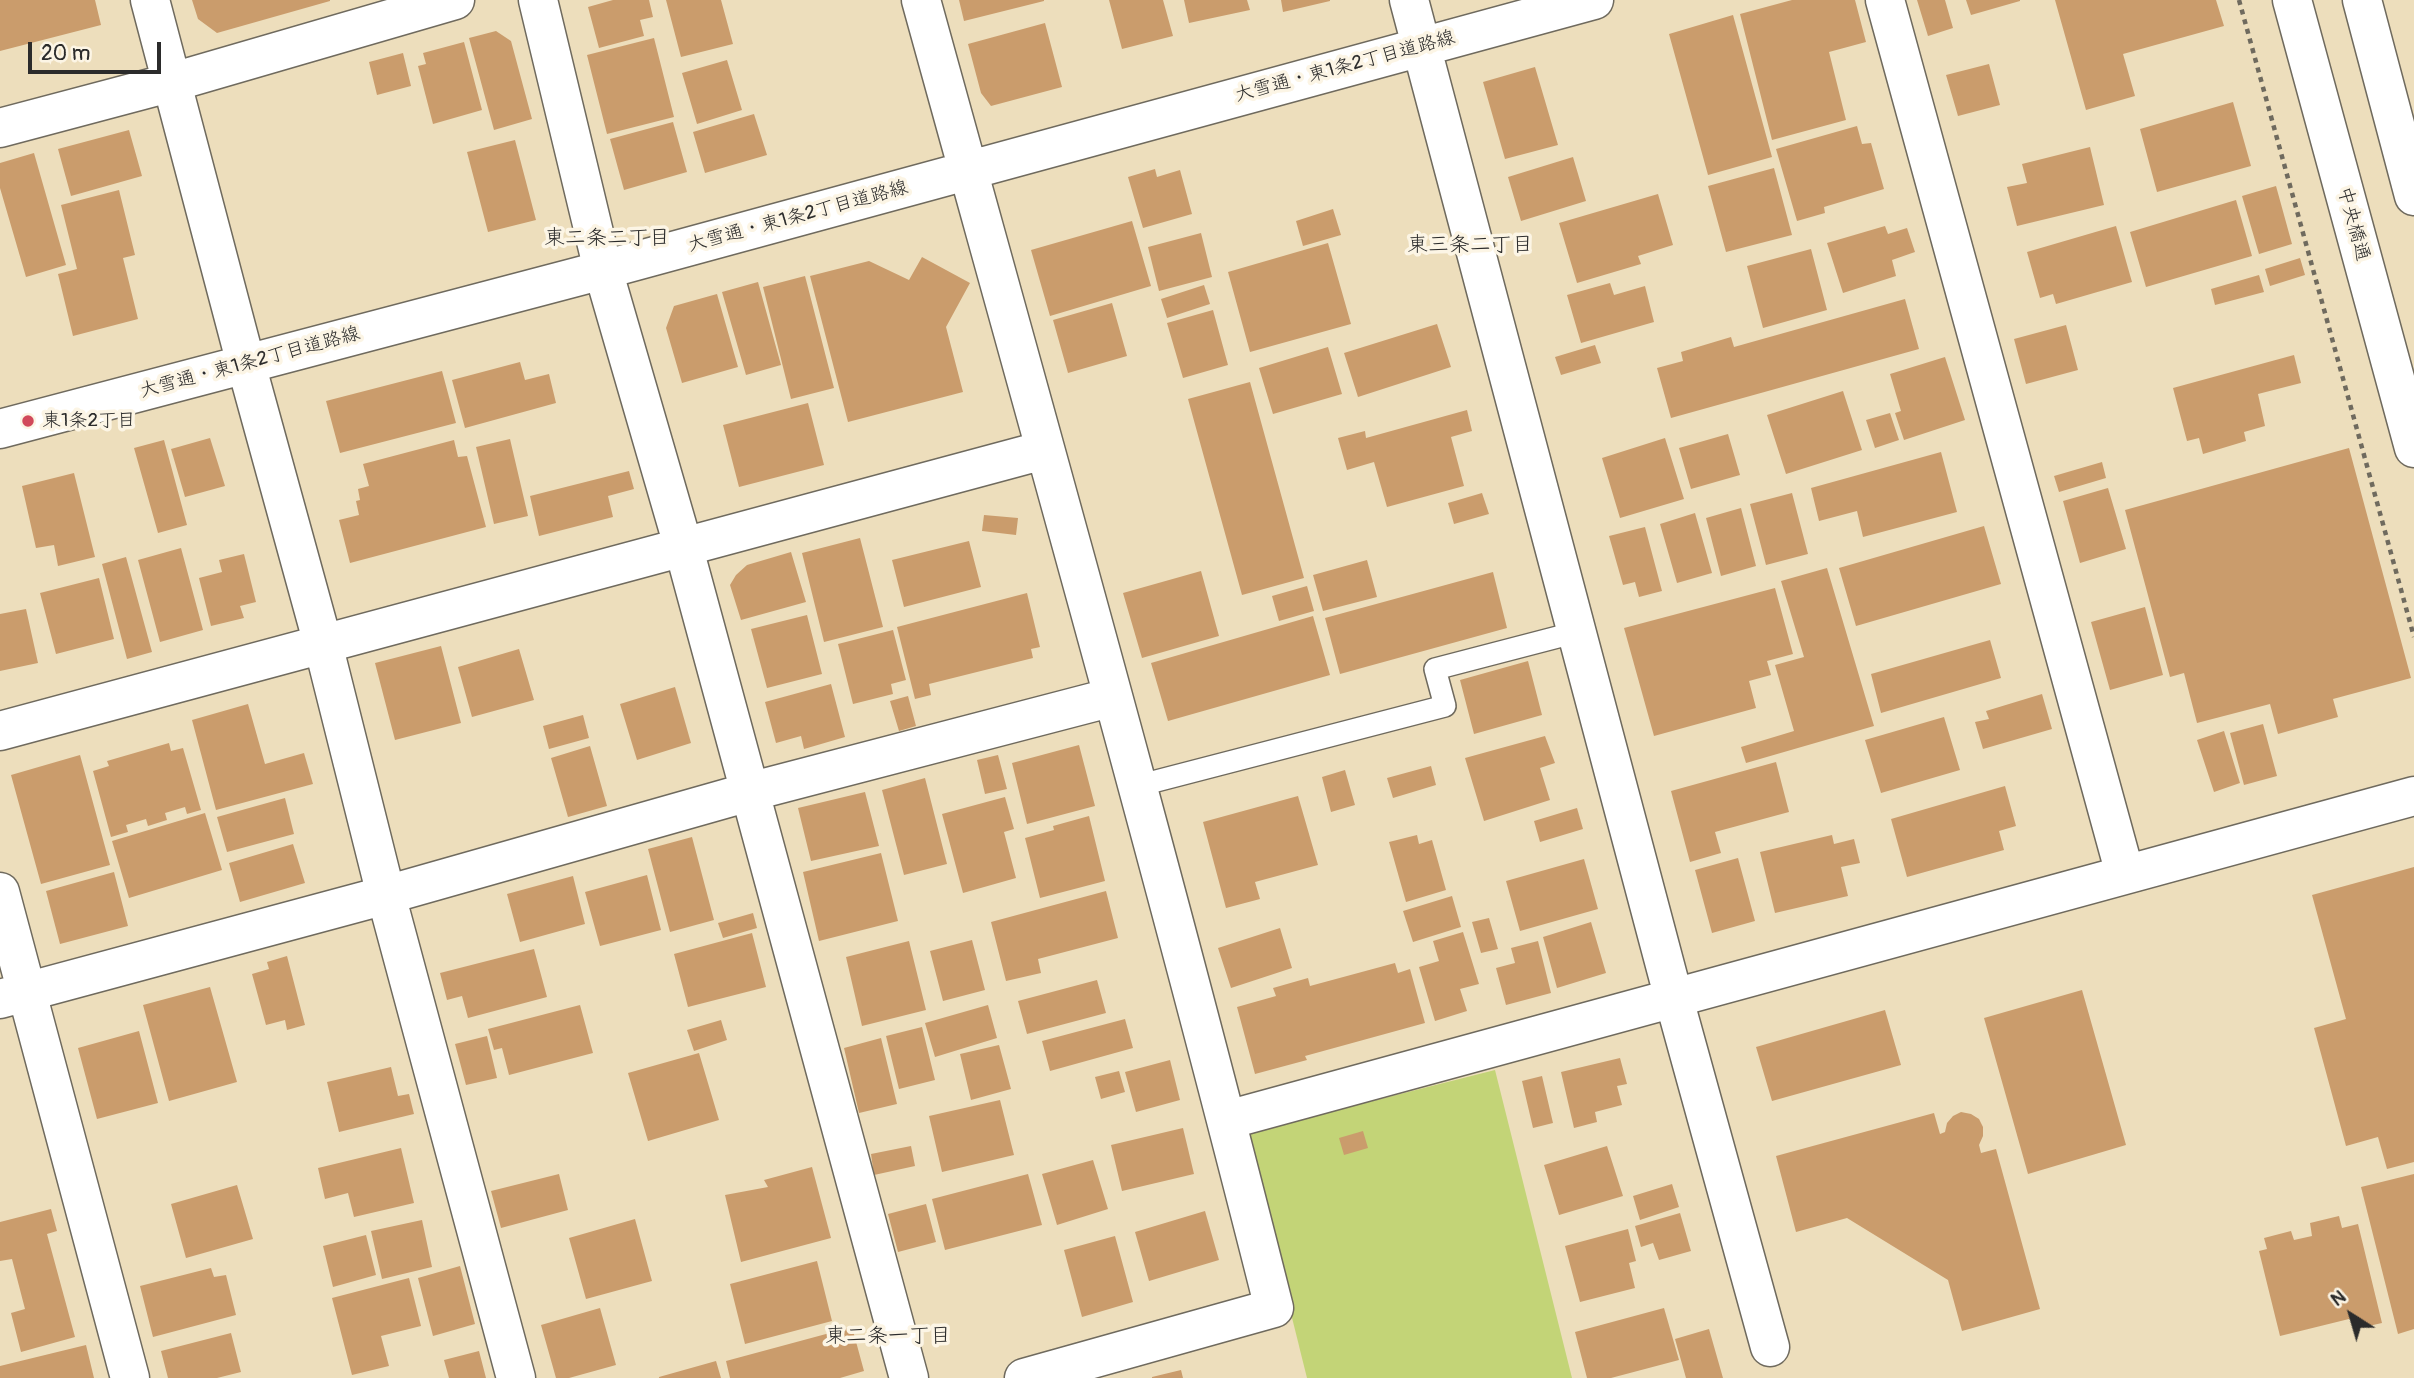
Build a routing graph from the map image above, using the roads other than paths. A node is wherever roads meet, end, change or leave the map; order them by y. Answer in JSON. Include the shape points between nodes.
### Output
{"nodes":[{"id":1,"x":150,"y":0,"type":"edge"},
{"id":2,"x":455,"y":0,"type":"edge"},
{"id":3,"x":538,"y":0,"type":"edge"},
{"id":4,"x":921,"y":0,"type":"edge"},
{"id":5,"x":1409,"y":0,"type":"edge"},
{"id":6,"x":1594,"y":0,"type":"edge"},
{"id":7,"x":1885,"y":0,"type":"edge"},
{"id":8,"x":2292,"y":0,"type":"edge"},
{"id":9,"x":2362,"y":0,"type":"edge"},
{"id":10,"x":1422,"y":46,"type":"junction"},
{"id":11,"x":173,"y":82,"type":"junction"},
{"id":12,"x":0,"y":128,"type":"edge"},
{"id":13,"x":968,"y":170,"type":"junction"},
{"id":14,"x":2414,"y":196,"type":"edge"},
{"id":15,"x":603,"y":270,"type":"junction"},
{"id":16,"x":246,"y":364,"type":"junction"},
{"id":17,"x":0,"y":429,"type":"edge"},
{"id":18,"x":2414,"y":448,"type":"edge"},
{"id":19,"x":1044,"y":450,"type":"junction"},
{"id":20,"x":684,"y":549,"type":"junction"},
{"id":21,"x":1577,"y":632,"type":"junction"},
{"id":22,"x":323,"y":644,"type":"junction"},
{"id":23,"x":1113,"y":697,"type":"junction"},
{"id":24,"x":0,"y":732,"type":"edge"},
{"id":25,"x":1137,"y":786,"type":"junction"},
{"id":26,"x":749,"y":792,"type":"junction"},
{"id":27,"x":2414,"y":796,"type":"edge"},
{"id":28,"x":2125,"y":874,"type":"junction"},
{"id":29,"x":0,"y":892,"type":"edge"},
{"id":30,"x":386,"y":895,"type":"junction"},
{"id":31,"x":14,"y":995,"type":"edge"},
{"id":32,"x":1674,"y":999,"type":"junction"},
{"id":33,"x":1227,"y":1120,"type":"junction"},
{"id":34,"x":1770,"y":1347,"type":"dead end"},
{"id":35,"x":130,"y":1378,"type":"edge"},
{"id":36,"x":516,"y":1378,"type":"edge"},
{"id":37,"x":909,"y":1378,"type":"edge"},
{"id":38,"x":1024,"y":1378,"type":"edge"}],
"edges":[{"from":1,"to":11,"type":"street"},
{"from":2,"to":11,"type":"street"},
{"from":3,"to":15,"type":"street"},
{"from":4,"to":13,"type":"street"},
{"from":5,"to":10,"type":"street"},
{"from":6,"to":10,"type":"street","name":"大雪通・東1条2丁目道路線"},
{"from":7,"to":28,"type":"street"},
{"from":8,"to":18,"type":"street","name":"中央橋通"},
{"from":9,"to":14,"type":"street"},
{"from":10,"to":13,"type":"street","name":"大雪通・東1条2丁目道路線"},
{"from":10,"to":21,"type":"street"},
{"from":11,"to":12,"type":"street"},
{"from":11,"to":16,"type":"street"},
{"from":13,"to":15,"type":"street","name":"大雪通・東1条2丁目道路線"},
{"from":13,"to":19,"type":"street"},
{"from":15,"to":16,"type":"street","name":"大雪通・東1条2丁目道路線"},
{"from":15,"to":20,"type":"street"},
{"from":16,"to":17,"type":"street","name":"大雪通・東1条2丁目道路線"},
{"from":16,"to":22,"type":"street"},
{"from":19,"to":20,"type":"street"},
{"from":19,"to":23,"type":"street"},
{"from":20,"to":22,"type":"street"},
{"from":20,"to":26,"type":"street"},
{"from":21,"to":25,"type":"lane","via":[[1435,669],[1445,706]]},
{"from":21,"to":32,"type":"street"},
{"from":22,"to":24,"type":"street"},
{"from":22,"to":30,"type":"street"},
{"from":23,"to":25,"type":"street"},
{"from":23,"to":26,"type":"street"},
{"from":25,"to":33,"type":"street"},
{"from":26,"to":30,"type":"street"},
{"from":26,"to":37,"type":"street"},
{"from":27,"to":28,"type":"street"},
{"from":28,"to":32,"type":"street"},
{"from":29,"to":31,"type":"street"},
{"from":30,"to":31,"type":"street"},
{"from":30,"to":36,"type":"street"},
{"from":31,"to":35,"type":"street"},
{"from":32,"to":33,"type":"street"},
{"from":32,"to":34,"type":"street"},
{"from":33,"to":38,"type":"street","via":[[1274,1308]]}]}
